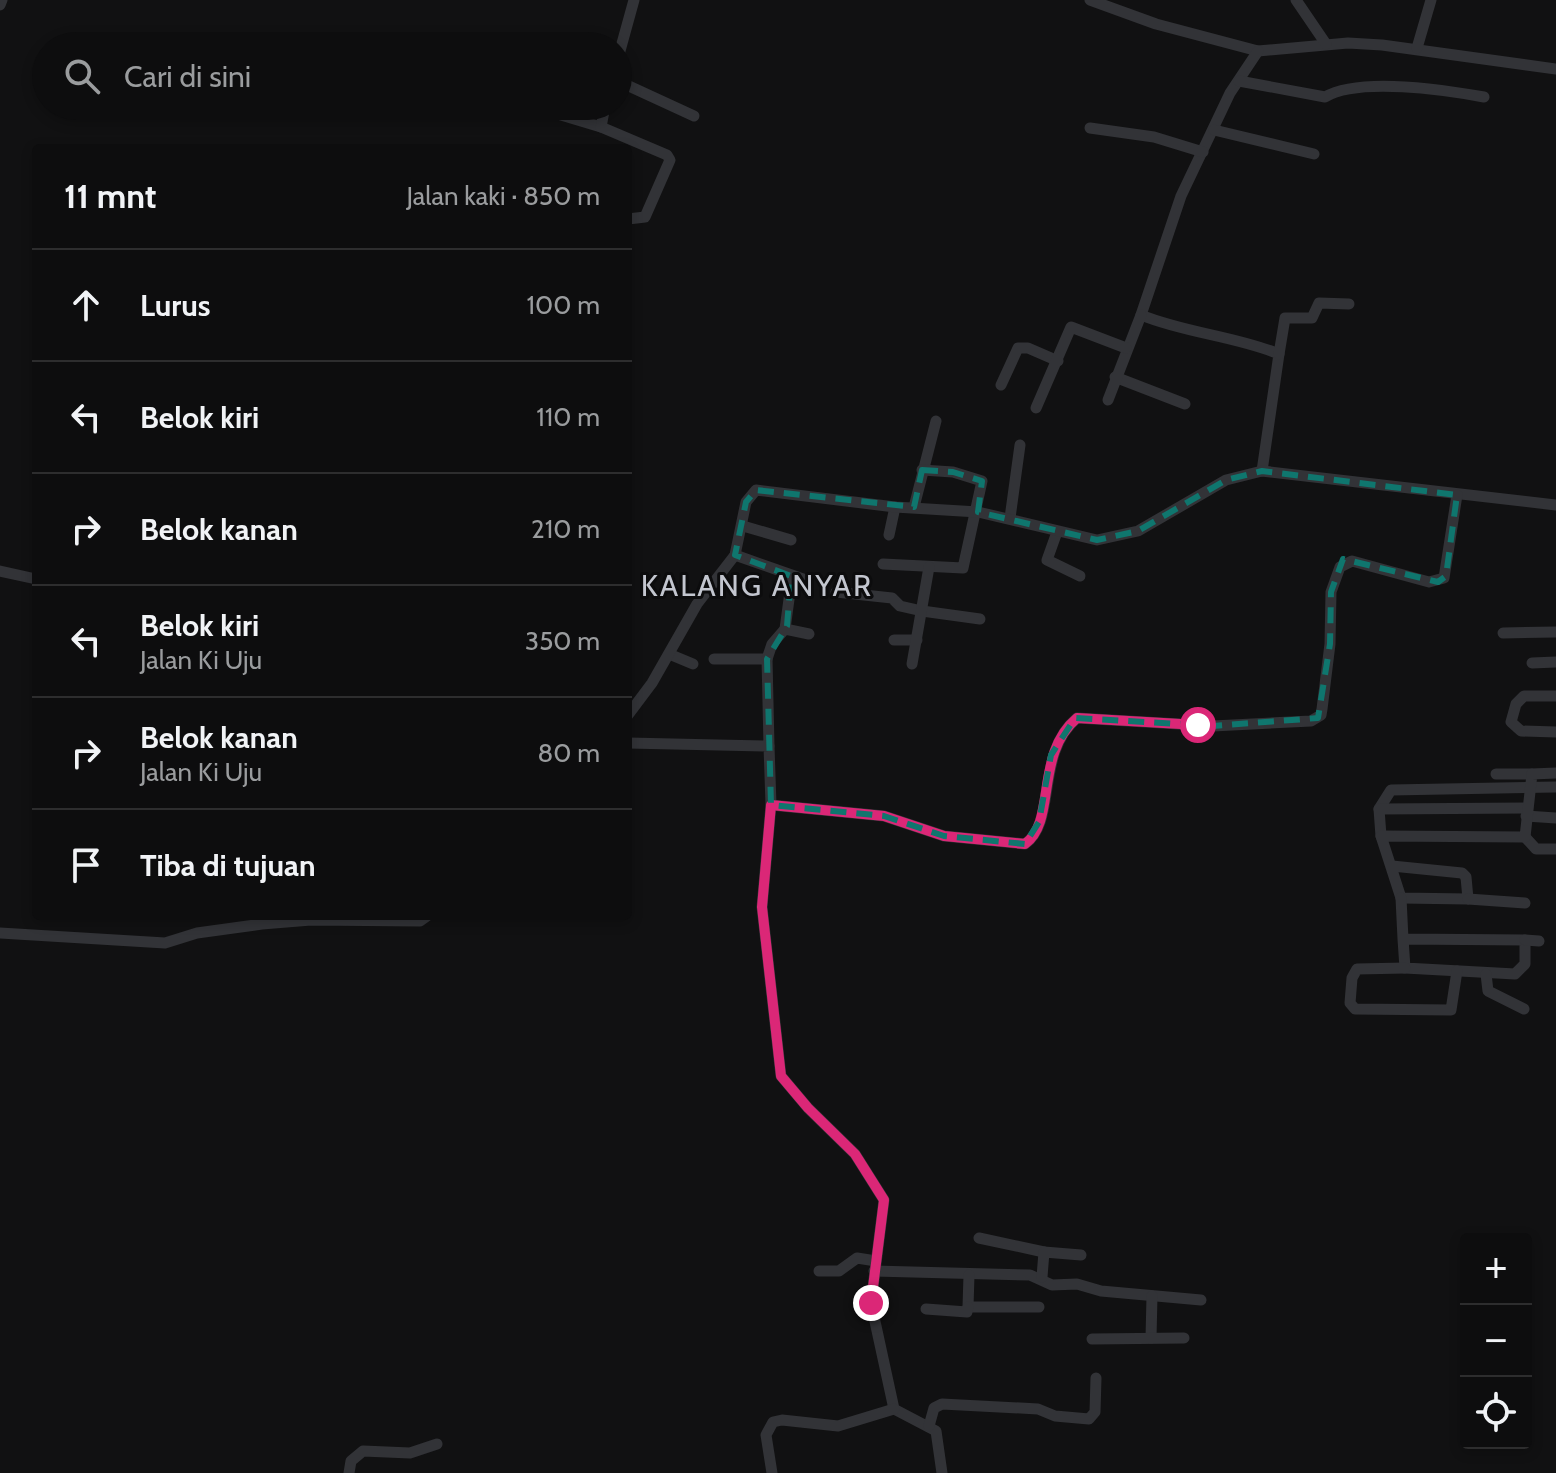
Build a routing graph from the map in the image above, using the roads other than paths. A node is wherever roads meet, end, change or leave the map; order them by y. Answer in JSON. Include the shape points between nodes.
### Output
{"nodes":[{"id":1,"x":634,"y":0,"type":"edge"},
{"id":2,"x":1090,"y":0,"type":"edge"},
{"id":3,"x":1296,"y":0,"type":"edge"},
{"id":4,"x":1431,"y":0,"type":"edge"},
{"id":5,"x":1107,"y":2,"type":"edge"},
{"id":6,"x":625,"y":32,"type":"edge"},
{"id":7,"x":1326,"y":44,"type":"junction"},
{"id":8,"x":1417,"y":48,"type":"junction"},
{"id":9,"x":1258,"y":51,"type":"junction"},
{"id":10,"x":1556,"y":69,"type":"edge"},
{"id":11,"x":1239,"y":81,"type":"junction"},
{"id":12,"x":632,"y":87,"type":"edge"},
{"id":13,"x":1484,"y":97,"type":"dead end"},
{"id":14,"x":694,"y":116,"type":"dead end"},
{"id":15,"x":578,"y":120,"type":"edge"},
{"id":16,"x":602,"y":120,"type":"edge"},
{"id":17,"x":601,"y":127,"type":"junction"},
{"id":18,"x":1090,"y":128,"type":"dead end"},
{"id":19,"x":1214,"y":130,"type":"junction"},
{"id":20,"x":1203,"y":152,"type":"junction"},
{"id":21,"x":1314,"y":154,"type":"dead end"},
{"id":22,"x":632,"y":219,"type":"edge"},
{"id":23,"x":1349,"y":304,"type":"dead end"},
{"id":24,"x":1141,"y":315,"type":"junction"},
{"id":25,"x":1126,"y":348,"type":"junction"},
{"id":26,"x":1279,"y":354,"type":"junction"},
{"id":27,"x":1058,"y":361,"type":"junction"},
{"id":28,"x":1115,"y":377,"type":"junction"},
{"id":29,"x":1001,"y":385,"type":"dead end"},
{"id":30,"x":1108,"y":400,"type":"dead end"},
{"id":31,"x":1185,"y":404,"type":"dead end"},
{"id":32,"x":1036,"y":408,"type":"dead end"},
{"id":33,"x":936,"y":421,"type":"dead end"},
{"id":34,"x":1020,"y":445,"type":"dead end"},
{"id":35,"x":922,"y":470,"type":"junction"},
{"id":36,"x":1262,"y":471,"type":"junction"},
{"id":37,"x":1457,"y":495,"type":"junction"},
{"id":38,"x":1556,"y":505,"type":"edge"},
{"id":39,"x":895,"y":507,"type":"junction"},
{"id":40,"x":914,"y":507,"type":"junction"},
{"id":41,"x":978,"y":512,"type":"junction"},
{"id":42,"x":1010,"y":518,"type":"junction"},
{"id":43,"x":743,"y":526,"type":"junction"},
{"id":44,"x":1057,"y":532,"type":"junction"},
{"id":45,"x":889,"y":535,"type":"dead end"},
{"id":46,"x":791,"y":540,"type":"dead end"},
{"id":47,"x":735,"y":555,"type":"junction"},
{"id":48,"x":883,"y":564,"type":"dead end"},
{"id":49,"x":929,"y":567,"type":"junction"},
{"id":50,"x":0,"y":571,"type":"edge"},
{"id":51,"x":1080,"y":576,"type":"dead end"},
{"id":52,"x":32,"y":578,"type":"edge"},
{"id":53,"x":836,"y":592,"type":"dead end"},
{"id":54,"x":922,"y":611,"type":"junction"},
{"id":55,"x":980,"y":619,"type":"dead end"},
{"id":56,"x":785,"y":629,"type":"junction"},
{"id":57,"x":1556,"y":632,"type":"edge"},
{"id":58,"x":1503,"y":633,"type":"dead end"},
{"id":59,"x":809,"y":634,"type":"dead end"},
{"id":60,"x":894,"y":640,"type":"dead end"},
{"id":61,"x":917,"y":640,"type":"junction"},
{"id":62,"x":669,"y":654,"type":"junction"},
{"id":63,"x":714,"y":659,"type":"dead end"},
{"id":64,"x":767,"y":659,"type":"junction"},
{"id":65,"x":1556,"y":662,"type":"edge"},
{"id":66,"x":1532,"y":663,"type":"dead end"},
{"id":67,"x":693,"y":664,"type":"dead end"},
{"id":68,"x":912,"y":664,"type":"dead end"},
{"id":69,"x":1556,"y":696,"type":"edge"},
{"id":70,"x":632,"y":709,"type":"edge"},
{"id":71,"x":1556,"y":732,"type":"edge"},
{"id":72,"x":632,"y":743,"type":"edge"},
{"id":73,"x":769,"y":746,"type":"junction"},
{"id":74,"x":1556,"y":773,"type":"edge"},
{"id":75,"x":1496,"y":774,"type":"dead end"},
{"id":76,"x":1531,"y":780,"type":"junction"},
{"id":77,"x":1556,"y":787,"type":"edge"},
{"id":78,"x":771,"y":805,"type":"junction"},
{"id":79,"x":1379,"y":809,"type":"junction"},
{"id":80,"x":1527,"y":812,"type":"junction"},
{"id":81,"x":1556,"y":818,"type":"edge"},
{"id":82,"x":1381,"y":836,"type":"junction"},
{"id":83,"x":1525,"y":837,"type":"junction"},
{"id":84,"x":1556,"y":849,"type":"edge"},
{"id":85,"x":1392,"y":866,"type":"junction"},
{"id":86,"x":1401,"y":898,"type":"junction"},
{"id":87,"x":1468,"y":899,"type":"junction"},
{"id":88,"x":1525,"y":903,"type":"dead end"},
{"id":89,"x":311,"y":920,"type":"edge"},
{"id":90,"x":311,"y":920,"type":"edge"},
{"id":91,"x":421,"y":920,"type":"edge"},
{"id":92,"x":0,"y":933,"type":"edge"},
{"id":93,"x":1403,"y":939,"type":"junction"},
{"id":94,"x":1525,"y":940,"type":"junction"},
{"id":95,"x":1539,"y":941,"type":"dead end"},
{"id":96,"x":1405,"y":968,"type":"junction"},
{"id":97,"x":1457,"y":971,"type":"junction"},
{"id":98,"x":1486,"y":974,"type":"junction"},
{"id":99,"x":1524,"y":1009,"type":"dead end"},
{"id":100,"x":979,"y":1238,"type":"dead end"},
{"id":101,"x":1044,"y":1252,"type":"junction"},
{"id":102,"x":1081,"y":1255,"type":"dead end"},
{"id":103,"x":875,"y":1266,"type":"junction"},
{"id":104,"x":819,"y":1271,"type":"dead end"},
{"id":105,"x":969,"y":1275,"type":"junction"},
{"id":106,"x":1042,"y":1277,"type":"junction"},
{"id":107,"x":1152,"y":1296,"type":"junction"},
{"id":108,"x":1201,"y":1300,"type":"dead end"},
{"id":109,"x":968,"y":1307,"type":"junction"},
{"id":110,"x":1039,"y":1307,"type":"dead end"},
{"id":111,"x":926,"y":1309,"type":"dead end"},
{"id":112,"x":1151,"y":1338,"type":"junction"},
{"id":113,"x":1184,"y":1338,"type":"dead end"},
{"id":114,"x":1092,"y":1339,"type":"dead end"},
{"id":115,"x":1096,"y":1378,"type":"dead end"},
{"id":116,"x":894,"y":1409,"type":"junction"},
{"id":117,"x":929,"y":1426,"type":"junction"},
{"id":118,"x":437,"y":1444,"type":"dead end"},
{"id":119,"x":349,"y":1473,"type":"edge"},
{"id":120,"x":772,"y":1473,"type":"edge"},
{"id":121,"x":942,"y":1473,"type":"edge"}],
"edges":[{"from":1,"to":6,"type":"street"},
{"from":2,"to":5,"type":"street"},
{"from":3,"to":7,"type":"street"},
{"from":4,"to":8,"type":"street"},
{"from":5,"to":9,"type":"street","via":[[1156,24]]},
{"from":7,"to":8,"type":"street"},
{"from":7,"to":9,"type":"street"},
{"from":8,"to":10,"type":"street"},
{"from":9,"to":11,"type":"street"},
{"from":11,"to":13,"type":"street","via":[[1325,97],[1335,91],[1402,87]]},
{"from":11,"to":19,"type":"street"},
{"from":12,"to":14,"type":"street"},
{"from":15,"to":17,"type":"street"},
{"from":16,"to":17,"type":"street"},
{"from":17,"to":22,"type":"street","via":[[670,160],[645,217]]},
{"from":18,"to":20,"type":"street","via":[[1154,137]]},
{"from":19,"to":20,"type":"street"},
{"from":19,"to":21,"type":"street"},
{"from":20,"to":24,"type":"street","via":[[1166,232]]},
{"from":23,"to":26,"type":"street","via":[[1319,303],[1312,318],[1285,318]]},
{"from":24,"to":25,"type":"street"},
{"from":24,"to":26,"type":"street","via":[[1165,326]]},
{"from":25,"to":27,"type":"street","via":[[1073,325]]},
{"from":25,"to":28,"type":"street"},
{"from":26,"to":36,"type":"street"},
{"from":27,"to":29,"type":"street","via":[[1018,348]]},
{"from":27,"to":32,"type":"street"},
{"from":28,"to":30,"type":"street"},
{"from":28,"to":31,"type":"street"},
{"from":33,"to":35,"type":"street"},
{"from":34,"to":42,"type":"street"},
{"from":35,"to":40,"type":"street"},
{"from":35,"to":41,"type":"street","via":[[980,480]]},
{"from":36,"to":37,"type":"street"},
{"from":36,"to":44,"type":"street","via":[[1226,480],[1138,531],[1097,540]]},
{"from":37,"to":38,"type":"street"},
{"from":37,"to":78,"type":"street","via":[[1444,578],[1429,582],[1352,561],[1340,567],[1331,592],[1321,715],[1311,721],[1213,726],[1077,718],[1053,751],[1039,822],[1025,844],[944,836],[884,816]]},
{"from":39,"to":40,"type":"street"},
{"from":39,"to":43,"type":"street","via":[[756,490],[746,502]]},
{"from":39,"to":45,"type":"street"},
{"from":40,"to":41,"type":"street"},
{"from":41,"to":42,"type":"street"},
{"from":41,"to":49,"type":"street","via":[[963,568]]},
{"from":42,"to":44,"type":"street"},
{"from":43,"to":46,"type":"street"},
{"from":43,"to":47,"type":"street"},
{"from":44,"to":51,"type":"street","via":[[1047,560]]},
{"from":47,"to":56,"type":"street","via":[[798,578]]},
{"from":47,"to":62,"type":"street","via":[[697,604]]},
{"from":48,"to":49,"type":"street"},
{"from":49,"to":54,"type":"street"},
{"from":50,"to":52,"type":"street"},
{"from":53,"to":54,"type":"street","via":[[892,598],[900,606]]},
{"from":54,"to":55,"type":"street"},
{"from":54,"to":61,"type":"street"},
{"from":56,"to":59,"type":"street"},
{"from":56,"to":64,"type":"street"},
{"from":57,"to":58,"type":"street"},
{"from":60,"to":61,"type":"street"},
{"from":61,"to":68,"type":"street"},
{"from":62,"to":67,"type":"street"},
{"from":62,"to":70,"type":"street"},
{"from":63,"to":64,"type":"street"},
{"from":64,"to":73,"type":"street"},
{"from":65,"to":66,"type":"street"},
{"from":69,"to":71,"type":"street","via":[[1524,696],[1511,716],[1521,731]]},
{"from":72,"to":73,"type":"street"},
{"from":73,"to":78,"type":"street"},
{"from":74,"to":76,"type":"street"},
{"from":75,"to":76,"type":"street"},
{"from":76,"to":77,"type":"street"},
{"from":76,"to":79,"type":"street","via":[[1391,790]]},
{"from":76,"to":80,"type":"street"},
{"from":78,"to":103,"type":"street","via":[[762,907],[780,1064],[786,1084],[855,1154],[884,1200]]},
{"from":79,"to":80,"type":"street"},
{"from":79,"to":82,"type":"street"},
{"from":80,"to":81,"type":"street"},
{"from":80,"to":83,"type":"street"},
{"from":82,"to":83,"type":"street"},
{"from":82,"to":85,"type":"street"},
{"from":83,"to":84,"type":"street","via":[[1536,849]]},
{"from":85,"to":86,"type":"street"},
{"from":85,"to":87,"type":"street","via":[[1462,873]]},
{"from":86,"to":87,"type":"street"},
{"from":86,"to":93,"type":"street"},
{"from":87,"to":88,"type":"street"},
{"from":89,"to":92,"type":"street","via":[[197,933],[165,943]]},
{"from":90,"to":91,"type":"street"},
{"from":93,"to":94,"type":"street"},
{"from":93,"to":96,"type":"street"},
{"from":94,"to":95,"type":"street"},
{"from":94,"to":98,"type":"street","via":[[1525,964],[1518,973]]},
{"from":96,"to":97,"type":"street"},
{"from":96,"to":97,"type":"street","via":[[1357,969],[1350,1003],[1355,1009],[1373,1011],[1451,1010]]},
{"from":97,"to":98,"type":"street"},
{"from":98,"to":99,"type":"street","via":[[1488,991]]},
{"from":100,"to":101,"type":"street"},
{"from":101,"to":102,"type":"street"},
{"from":101,"to":106,"type":"street"},
{"from":103,"to":104,"type":"street","via":[[857,1258],[839,1271]]},
{"from":103,"to":105,"type":"street"},
{"from":103,"to":116,"type":"street","via":[[871,1303]]},
{"from":105,"to":106,"type":"street"},
{"from":105,"to":109,"type":"street"},
{"from":106,"to":107,"type":"street","via":[[1052,1285]]},
{"from":107,"to":108,"type":"street"},
{"from":107,"to":112,"type":"street"},
{"from":109,"to":110,"type":"street"},
{"from":109,"to":111,"type":"street","via":[[967,1312]]},
{"from":112,"to":113,"type":"street"},
{"from":112,"to":114,"type":"street"},
{"from":115,"to":117,"type":"street","via":[[1095,1412],[1089,1419],[1038,1409],[942,1404],[934,1408]]},
{"from":116,"to":117,"type":"street"},
{"from":116,"to":120,"type":"street","via":[[838,1426],[773,1422],[766,1435]]},
{"from":117,"to":121,"type":"street","via":[[939,1439]]},
{"from":118,"to":119,"type":"street","via":[[410,1453],[363,1451],[351,1461]]}]}
